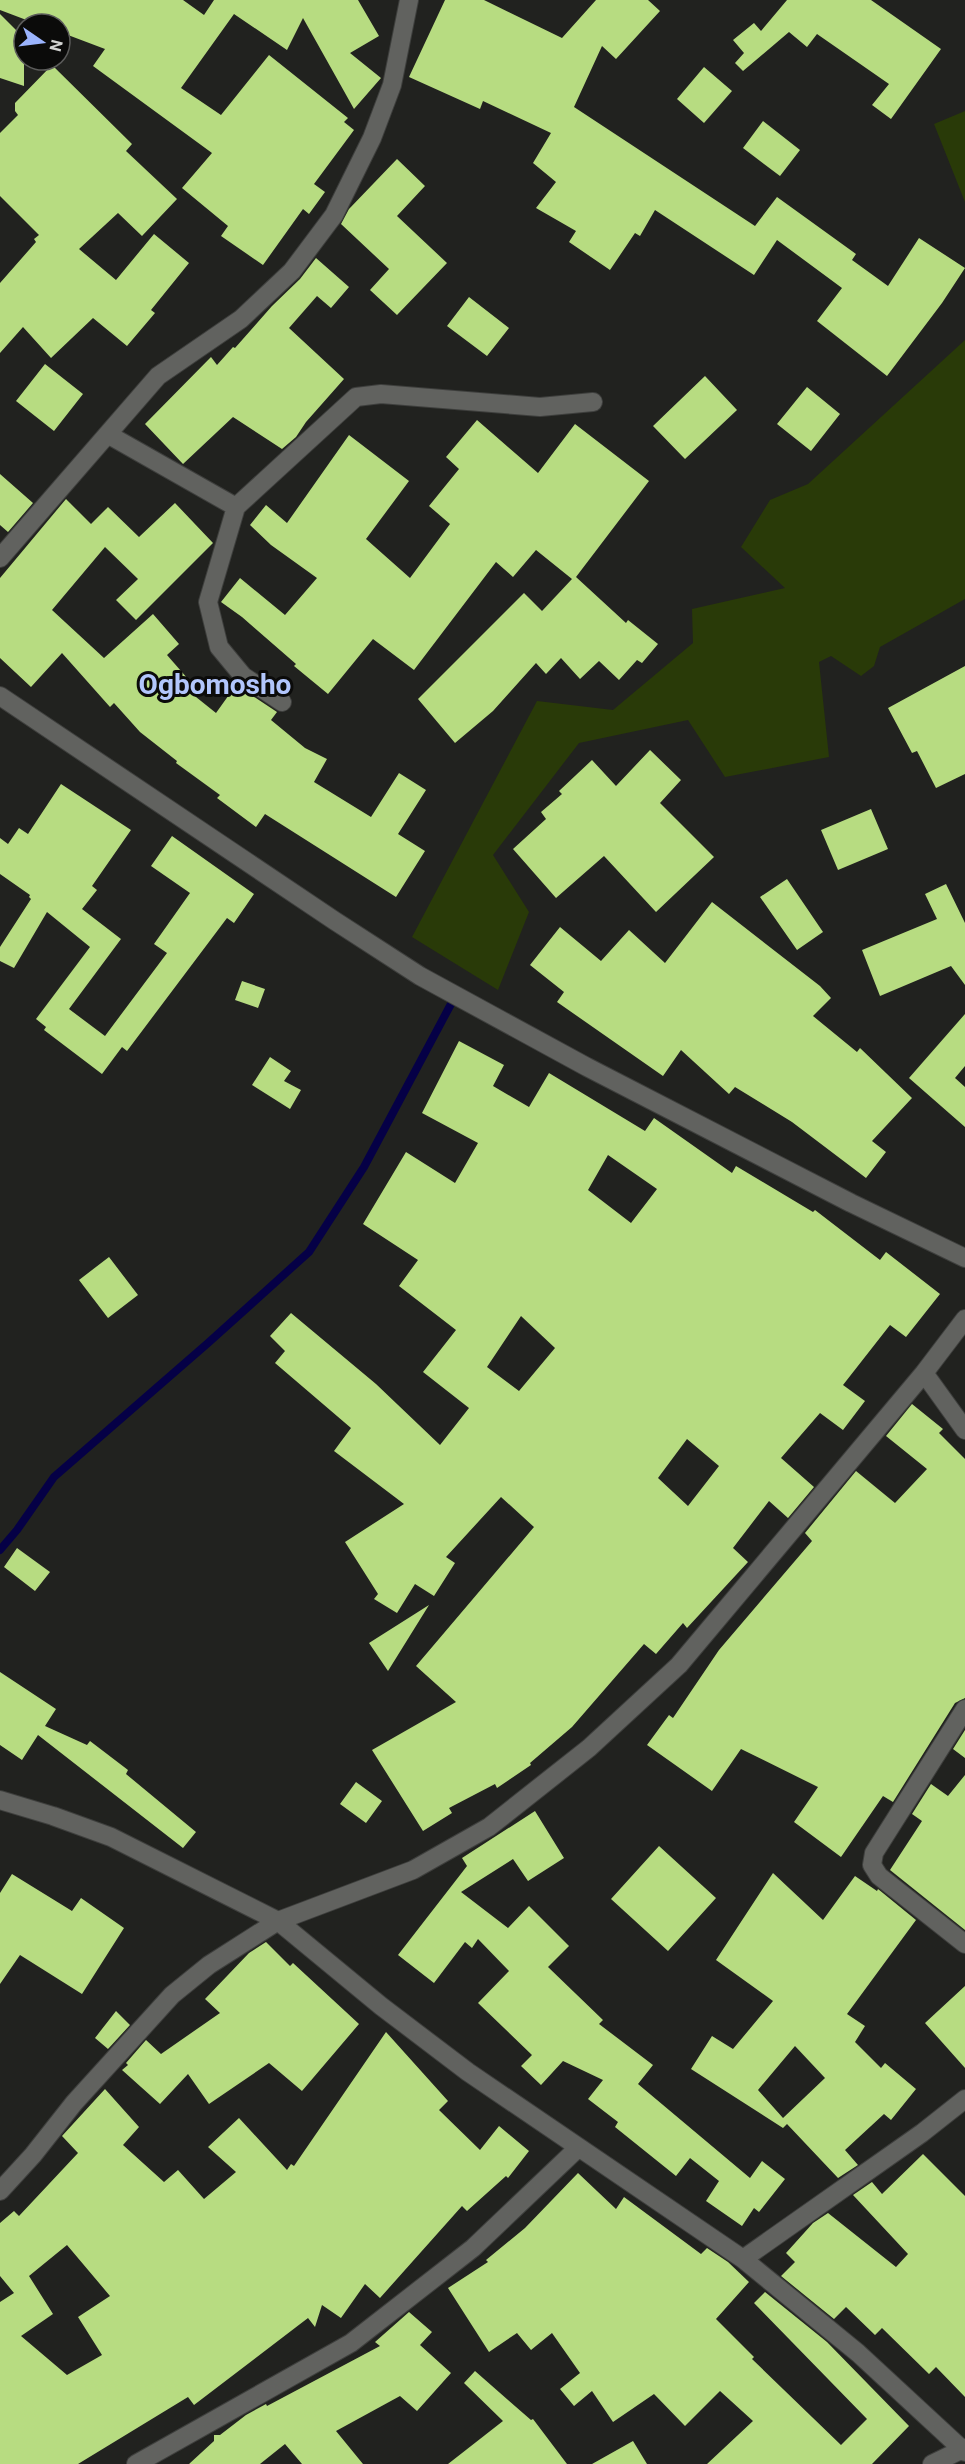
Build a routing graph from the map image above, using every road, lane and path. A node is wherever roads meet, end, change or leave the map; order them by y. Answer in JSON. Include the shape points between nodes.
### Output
{"nodes":[{"id":1,"x":409,"y":0,"type":"edge"},
{"id":2,"x":593,"y":402,"type":"dead end"},
{"id":3,"x":109,"y":435,"type":"junction"},
{"id":4,"x":236,"y":507,"type":"junction"},
{"id":5,"x":0,"y":558,"type":"edge"},
{"id":6,"x":0,"y":696,"type":"edge"},
{"id":7,"x":282,"y":702,"type":"dead end"},
{"id":8,"x":965,"y":1258,"type":"edge"},
{"id":9,"x":965,"y":1319,"type":"edge"},
{"id":10,"x":924,"y":1373,"type":"junction"},
{"id":11,"x":965,"y":1430,"type":"edge"},
{"id":12,"x":965,"y":1709,"type":"edge"},
{"id":13,"x":0,"y":1800,"type":"edge"},
{"id":14,"x":278,"y":1921,"type":"junction"},
{"id":15,"x":965,"y":1944,"type":"edge"},
{"id":16,"x":965,"y":2099,"type":"edge"},
{"id":17,"x":578,"y":2148,"type":"junction"},
{"id":18,"x":0,"y":2191,"type":"edge"},
{"id":19,"x":743,"y":2259,"type":"junction"},
{"id":20,"x":964,"y":2450,"type":"edge"},
{"id":21,"x":136,"y":2464,"type":"edge"},
{"id":22,"x":932,"y":2464,"type":"edge"}],
"edges":[{"from":1,"to":3,"type":"street","via":[[392,84],[372,138],[334,214],[292,271],[241,319],[158,376]]},
{"from":2,"to":4,"type":"street","via":[[540,407],[381,394],[356,397]]},
{"from":3,"to":4,"type":"street"},
{"from":3,"to":5,"type":"street"},
{"from":4,"to":7,"type":"street","via":[[208,602],[219,647],[243,676]]},
{"from":6,"to":8,"type":"street","via":[[420,976],[587,1067]]},
{"from":9,"to":10,"type":"street"},
{"from":10,"to":11,"type":"street"},
{"from":10,"to":14,"type":"street","via":[[679,1665],[589,1748],[489,1827],[423,1865]]},
{"from":12,"to":15,"type":"street","via":[[874,1853],[872,1865],[879,1876]]},
{"from":13,"to":14,"type":"street","via":[[111,1837]]},
{"from":14,"to":17,"type":"street","via":[[381,2006]]},
{"from":14,"to":18,"type":"street","via":[[209,1965],[172,1995]]},
{"from":16,"to":19,"type":"street"},
{"from":17,"to":19,"type":"street"},
{"from":17,"to":21,"type":"street","via":[[473,2248],[351,2343]]},
{"from":19,"to":20,"type":"street","via":[[858,2353]]},
{"from":20,"to":22,"type":"street"}]}
